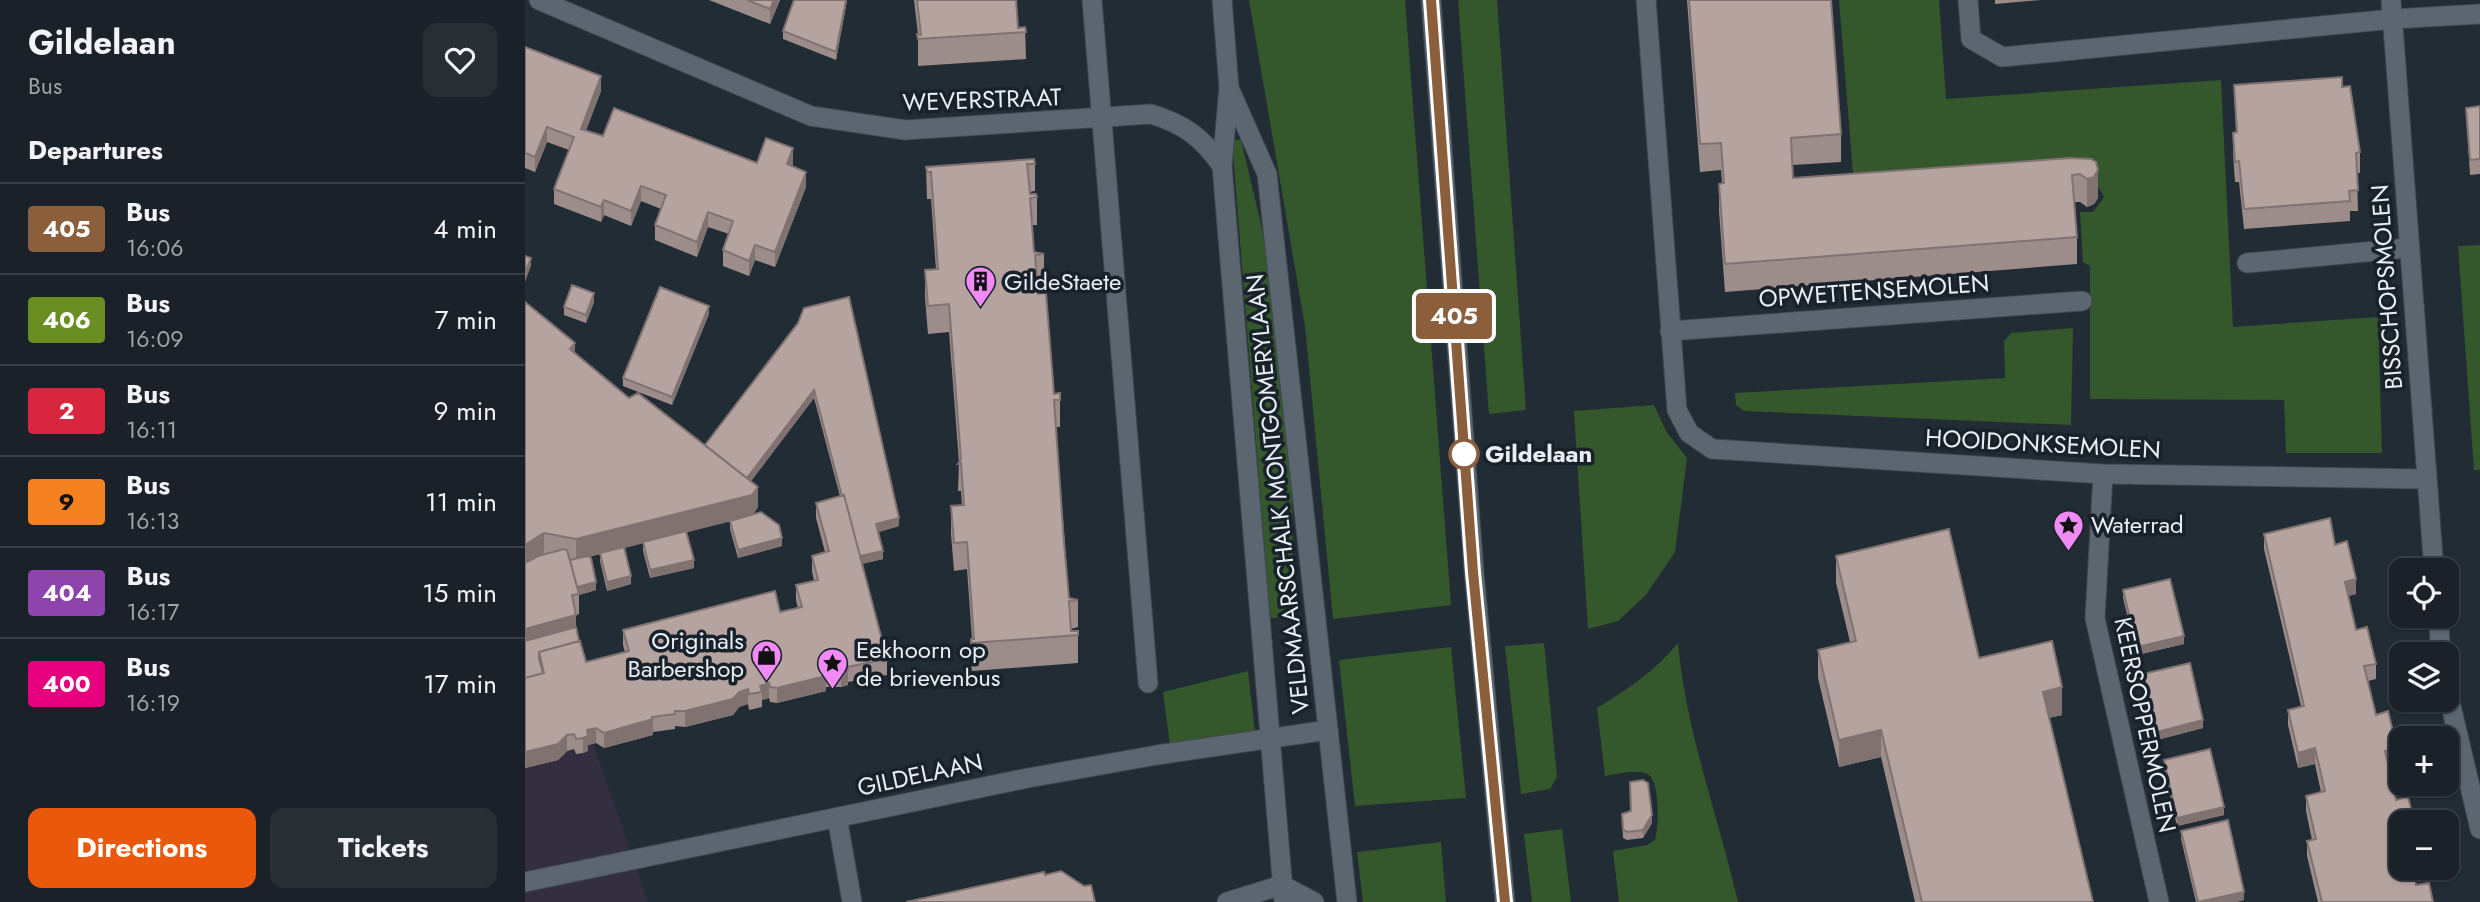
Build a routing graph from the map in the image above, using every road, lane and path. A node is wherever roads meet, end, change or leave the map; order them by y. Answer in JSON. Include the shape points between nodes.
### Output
{"nodes":[{"id":1,"x":539,"y":0,"type":"edge"},
{"id":2,"x":1092,"y":0,"type":"edge"},
{"id":3,"x":1222,"y":0,"type":"edge"},
{"id":4,"x":1431,"y":0,"type":"edge"},
{"id":5,"x":1646,"y":0,"type":"edge"},
{"id":6,"x":1968,"y":0,"type":"edge"},
{"id":7,"x":2392,"y":9,"type":"edge"},
{"id":8,"x":2480,"y":14,"type":"edge"},
{"id":9,"x":1229,"y":88,"type":"junction"},
{"id":10,"x":1100,"y":119,"type":"junction"},
{"id":11,"x":1221,"y":166,"type":"junction"},
{"id":12,"x":2408,"y":248,"type":"junction"},
{"id":13,"x":2247,"y":262,"type":"dead end"},
{"id":14,"x":2082,"y":301,"type":"dead end"},
{"id":15,"x":1671,"y":331,"type":"junction"},
{"id":16,"x":2103,"y":474,"type":"junction"},
{"id":17,"x":2425,"y":479,"type":"junction"},
{"id":18,"x":2433,"y":558,"type":"edge"},
{"id":19,"x":1148,"y":683,"type":"dead end"},
{"id":20,"x":2452,"y":712,"type":"edge"},
{"id":21,"x":1328,"y":730,"type":"junction"},
{"id":22,"x":1268,"y":739,"type":"junction"},
{"id":23,"x":837,"y":817,"type":"junction"},
{"id":24,"x":2480,"y":829,"type":"edge"},
{"id":25,"x":525,"y":882,"type":"edge"},
{"id":26,"x":1283,"y":893,"type":"edge"},
{"id":27,"x":852,"y":902,"type":"edge"},
{"id":28,"x":1227,"y":902,"type":"edge"},
{"id":29,"x":1314,"y":902,"type":"edge"},
{"id":30,"x":1347,"y":902,"type":"edge"},
{"id":31,"x":1505,"y":902,"type":"edge"},
{"id":32,"x":2159,"y":902,"type":"edge"}],
"edges":[{"from":1,"to":10,"type":"street","name":"WEVERSTRAAT","via":[[811,116],[905,130]]},
{"from":2,"to":10,"type":"street"},
{"from":3,"to":9,"type":"street","name":"VELDMAARSCHALK MONTGOMERYLAAN"},
{"from":4,"to":31,"type":"street","via":[[1473,572]]},
{"from":5,"to":15,"type":"street"},
{"from":6,"to":7,"type":"street","via":[[1971,39],[2002,57]]},
{"from":7,"to":8,"type":"street"},
{"from":7,"to":12,"type":"street","name":"BISSCHOPSMOLEN"},
{"from":9,"to":11,"type":"street","name":"VELDMAARSCHALK MONTGOMERYLAAN"},
{"from":9,"to":21,"type":"street","name":"VELDMAARSCHALK MONTGOMERYLAAN","via":[[1267,174]]},
{"from":10,"to":11,"type":"street","name":"WEVERSTRAAT","via":[[1151,114],[1171,121],[1206,142]]},
{"from":10,"to":19,"type":"street"},
{"from":11,"to":22,"type":"street","name":"VELDMAARSCHALK MONTGOMERYLAAN"},
{"from":12,"to":13,"type":"street"},
{"from":12,"to":17,"type":"street","name":"BISSCHOPSMOLEN"},
{"from":14,"to":15,"type":"street","name":"OPWETTENSEMOLEN"},
{"from":15,"to":16,"type":"street","name":"HOOIDONKSEMOLEN","via":[[1677,410],[1689,433],[1712,449]]},
{"from":16,"to":17,"type":"street","name":"HOOIDONKSEMOLEN"},
{"from":16,"to":32,"type":"street","name":"KEERSOPPERMOLEN","via":[[2095,618]]},
{"from":17,"to":18,"type":"street","name":"BISSCHOPSMOLEN"},
{"from":20,"to":24,"type":"street"},
{"from":21,"to":22,"type":"street","name":"GILDELAAN"},
{"from":21,"to":30,"type":"street","name":"VELDMAARSCHALK MONTGOMERYLAAN"},
{"from":22,"to":23,"type":"street","name":"GILDELAAN","via":[[1028,778]]},
{"from":22,"to":26,"type":"street","name":"VELDMAARSCHALK MONTGOMERYLAAN"},
{"from":23,"to":25,"type":"street","name":"GILDELAAN"},
{"from":23,"to":27,"type":"street"},
{"from":26,"to":28,"type":"street"},
{"from":26,"to":29,"type":"street"}]}
